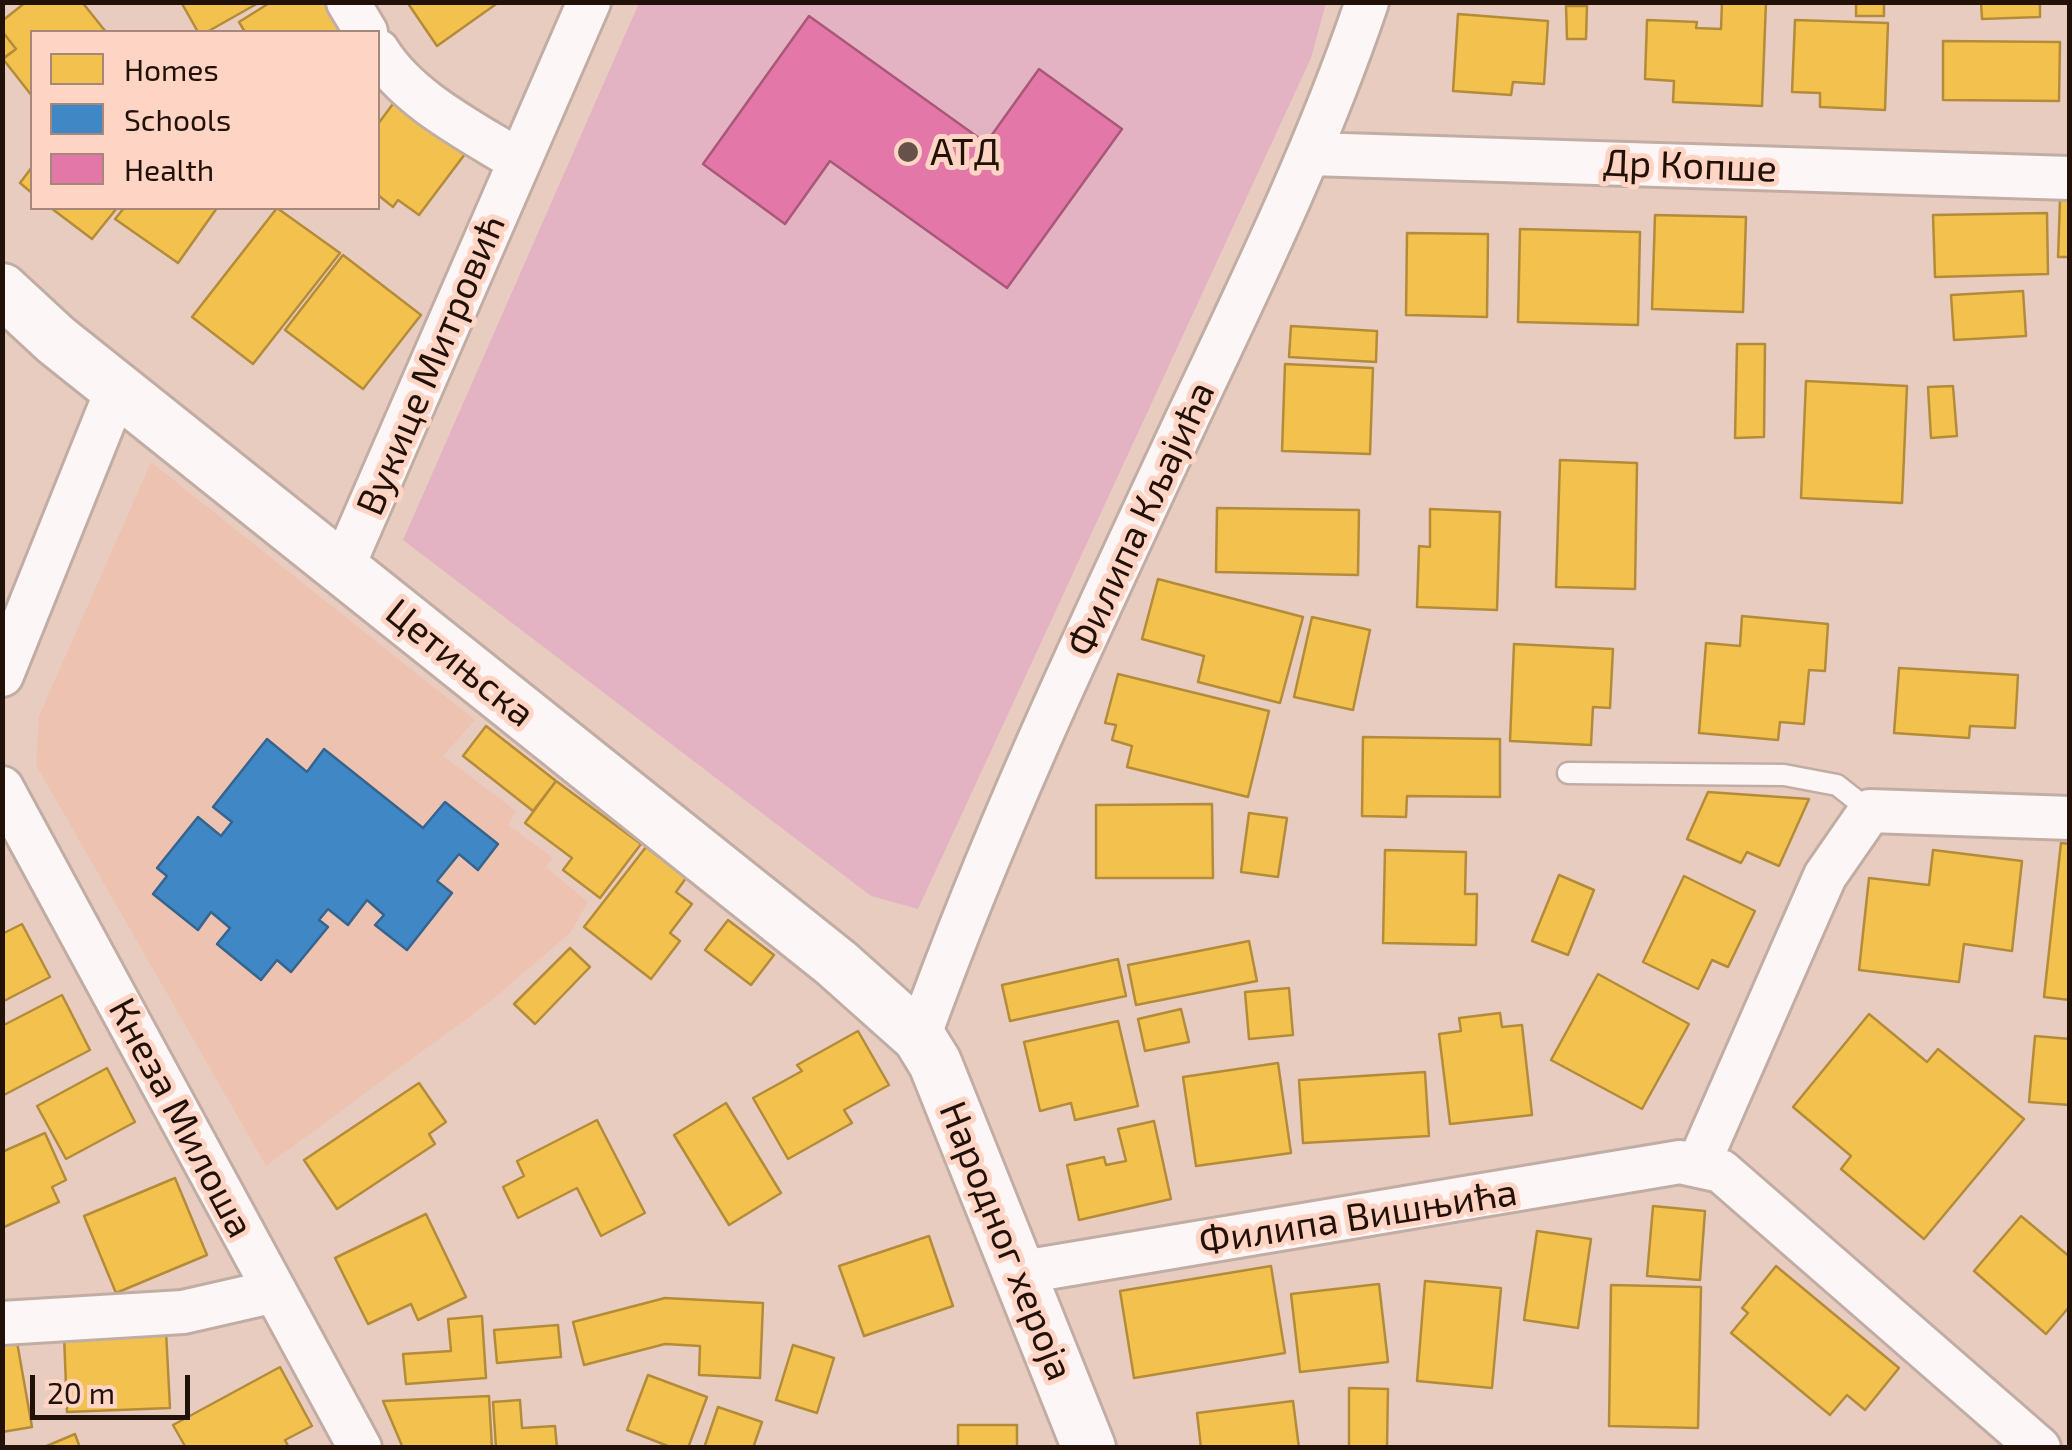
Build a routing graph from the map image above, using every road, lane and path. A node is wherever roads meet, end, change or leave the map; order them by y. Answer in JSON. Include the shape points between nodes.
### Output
{"nodes":[{"id":1,"x":348,"y":2,"type":"edge"},
{"id":2,"x":589,"y":2,"type":"edge"},
{"id":3,"x":1367,"y":2,"type":"edge"},
{"id":4,"x":365,"y":30,"type":"edge"},
{"id":5,"x":380,"y":54,"type":"edge"},
{"id":6,"x":1311,"y":154,"type":"junction"},
{"id":7,"x":519,"y":160,"type":"junction"},
{"id":8,"x":2070,"y":178,"type":"edge"},
{"id":9,"x":2,"y":290,"type":"edge"},
{"id":10,"x":118,"y":389,"type":"junction"},
{"id":11,"x":342,"y":569,"type":"junction"},
{"id":12,"x":2,"y":675,"type":"edge"},
{"id":13,"x":1568,"y":773,"type":"dead end"},
{"id":14,"x":2,"y":788,"type":"edge"},
{"id":15,"x":1870,"y":811,"type":"junction"},
{"id":16,"x":2070,"y":818,"type":"edge"},
{"id":17,"x":918,"y":1037,"type":"junction"},
{"id":18,"x":1698,"y":1163,"type":"junction"},
{"id":19,"x":1017,"y":1273,"type":"junction"},
{"id":20,"x":275,"y":1290,"type":"junction"},
{"id":21,"x":2,"y":1323,"type":"edge"},
{"id":22,"x":360,"y":1448,"type":"edge"},
{"id":23,"x":1090,"y":1448,"type":"edge"},
{"id":24,"x":2039,"y":1448,"type":"edge"}],
"edges":[{"from":1,"to":4,"type":"street"},
{"from":2,"to":7,"type":"street","name":"Вукице Митровић"},
{"from":3,"to":6,"type":"street","name":"Филипа Кљајића"},
{"from":5,"to":7,"type":"street","via":[[450,118]]},
{"from":6,"to":8,"type":"street","name":"Др Копше"},
{"from":6,"to":17,"type":"street","name":"Филипа Кљајића","via":[[1070,668]]},
{"from":7,"to":11,"type":"street","name":"Вукице Митровић"},
{"from":9,"to":10,"type":"street","name":"Цетињска"},
{"from":10,"to":11,"type":"street","name":"Цетињска"},
{"from":10,"to":12,"type":"street"},
{"from":11,"to":17,"type":"street","name":"Цетињска","via":[[836,963]]},
{"from":13,"to":15,"type":"lane","via":[[1784,775],[1837,786]]},
{"from":14,"to":20,"type":"street","name":"Кнеза Милоша"},
{"from":15,"to":16,"type":"street"},
{"from":15,"to":18,"type":"street","via":[[1825,876]]},
{"from":17,"to":19,"type":"street","name":"Народног хероја","via":[[935,1063]]},
{"from":18,"to":19,"type":"street","name":"Филипа Вишњића"},
{"from":18,"to":24,"type":"street","via":[[1721,1171]]},
{"from":19,"to":23,"type":"street","name":"Народног хероја"},
{"from":20,"to":21,"type":"street","via":[[184,1312]]},
{"from":20,"to":22,"type":"street","name":"Кнеза Милоша"}]}
